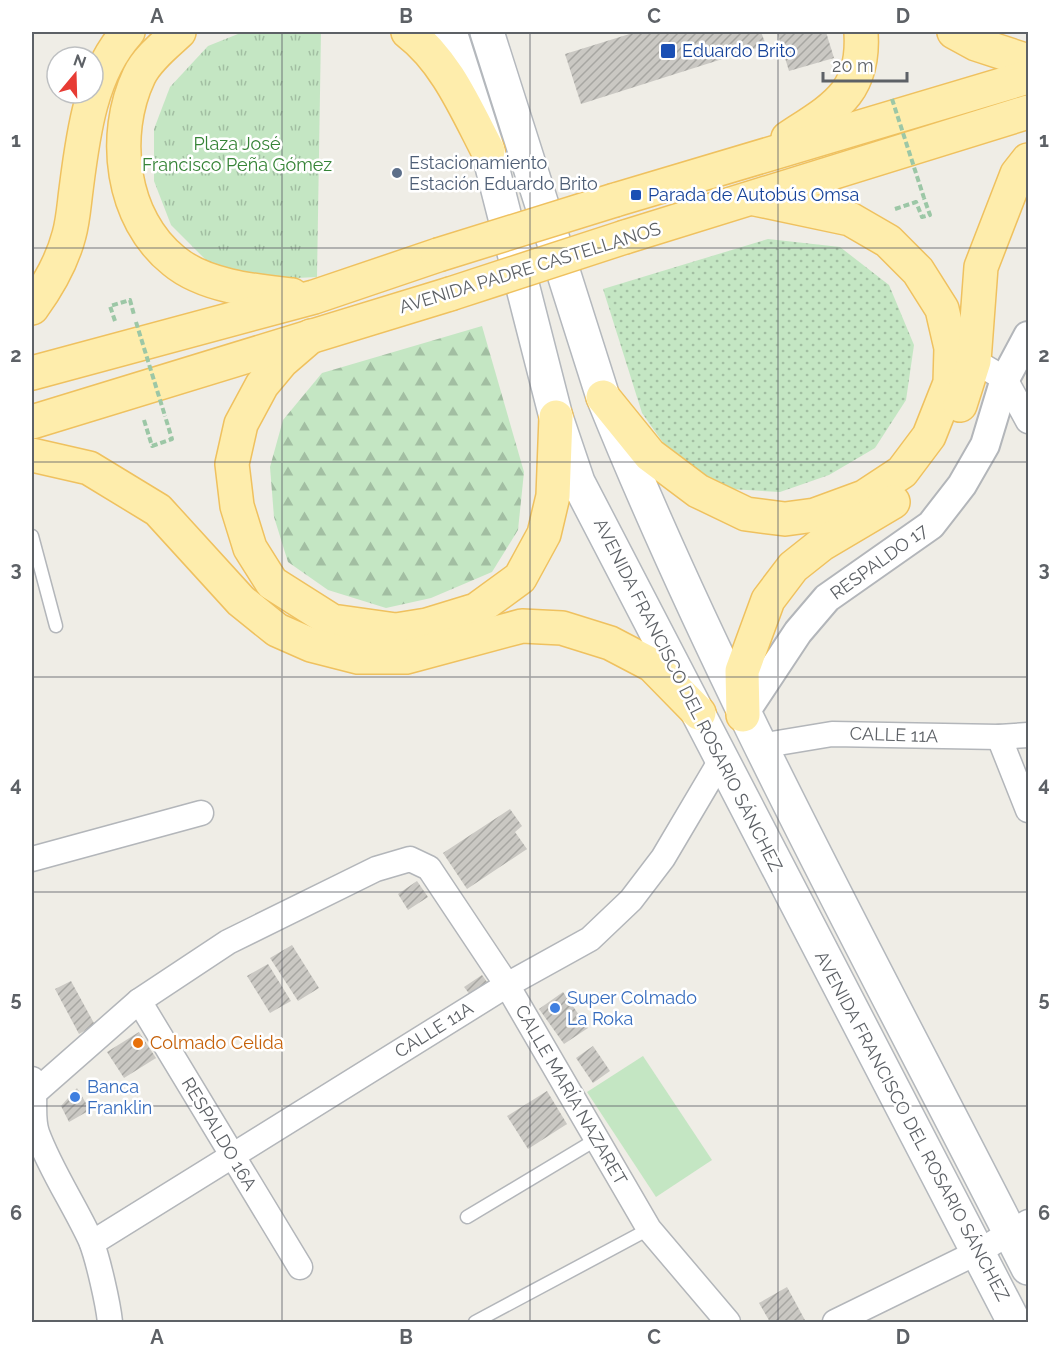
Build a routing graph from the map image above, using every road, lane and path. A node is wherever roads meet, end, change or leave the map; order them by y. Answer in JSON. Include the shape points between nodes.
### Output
{"nodes":[{"id":1,"x":128,"y":32,"type":"edge"},
{"id":2,"x":179,"y":32,"type":"edge"},
{"id":3,"x":408,"y":32,"type":"edge"},
{"id":4,"x":450,"y":32,"type":"edge"},
{"id":5,"x":487,"y":32,"type":"edge"},
{"id":6,"x":861,"y":32,"type":"edge"},
{"id":7,"x":954,"y":32,"type":"edge"},
{"id":8,"x":1029,"y":60,"type":"edge"},
{"id":9,"x":1029,"y":77,"type":"edge"},
{"id":10,"x":892,"y":99,"type":"dead end"},
{"id":11,"x":1029,"y":112,"type":"edge"},
{"id":12,"x":488,"y":151,"type":"junction"},
{"id":13,"x":757,"y":158,"type":"junction"},
{"id":14,"x":1029,"y":160,"type":"edge"},
{"id":15,"x":755,"y":199,"type":"junction"},
{"id":16,"x":893,"y":210,"type":"dead end"},
{"id":17,"x":314,"y":297,"type":"junction"},
{"id":18,"x":32,"y":308,"type":"edge"},
{"id":19,"x":136,"y":322,"type":"dead end"},
{"id":20,"x":310,"y":336,"type":"junction"},
{"id":21,"x":1029,"y":336,"type":"edge"},
{"id":22,"x":962,"y":354,"type":"junction"},
{"id":23,"x":32,"y":374,"type":"edge"},
{"id":24,"x":1005,"y":379,"type":"junction"},
{"id":25,"x":135,"y":390,"type":"junction"},
{"id":26,"x":603,"y":397,"type":"junction"},
{"id":27,"x":556,"y":417,"type":"junction"},
{"id":28,"x":1029,"y":421,"type":"edge"},
{"id":29,"x":32,"y":422,"type":"edge"},
{"id":30,"x":32,"y":455,"type":"edge"},
{"id":31,"x":32,"y":536,"type":"edge"},
{"id":32,"x":56,"y":626,"type":"dead end"},
{"id":33,"x":699,"y":713,"type":"junction"},
{"id":34,"x":743,"y":715,"type":"junction"},
{"id":35,"x":1029,"y":735,"type":"edge"},
{"id":36,"x":999,"y":737,"type":"junction"},
{"id":37,"x":760,"y":746,"type":"junction"},
{"id":38,"x":721,"y":760,"type":"junction"},
{"id":39,"x":1029,"y":810,"type":"edge"},
{"id":40,"x":201,"y":813,"type":"dead end"},
{"id":41,"x":32,"y":859,"type":"edge"},
{"id":42,"x":507,"y":985,"type":"junction"},
{"id":43,"x":139,"y":1000,"type":"junction"},
{"id":44,"x":33,"y":1088,"type":"edge"},
{"id":45,"x":597,"y":1140,"type":"junction"},
{"id":46,"x":232,"y":1156,"type":"junction"},
{"id":47,"x":467,"y":1217,"type":"dead end"},
{"id":48,"x":1020,"y":1228,"type":"edge"},
{"id":49,"x":649,"y":1229,"type":"junction"},
{"id":50,"x":92,"y":1243,"type":"junction"},
{"id":51,"x":978,"y":1252,"type":"junction"},
{"id":52,"x":300,"y":1267,"type":"dead end"},
{"id":53,"x":1029,"y":1268,"type":"edge"},
{"id":54,"x":104,"y":1321,"type":"edge"},
{"id":55,"x":476,"y":1323,"type":"edge"},
{"id":56,"x":728,"y":1323,"type":"edge"},
{"id":57,"x":835,"y":1323,"type":"edge"},
{"id":58,"x":1014,"y":1323,"type":"edge"}],
"edges":[{"from":1,"to":18,"type":"main road","via":[[116,45],[93,95],[70,235],[50,284]]},
{"from":2,"to":17,"type":"main road","via":[[140,75],[125,119],[124,173],[139,221],[174,261],[209,279],[240,290]]},
{"from":3,"to":12,"type":"main road","via":[[448,76]]},
{"from":4,"to":12,"type":"main road","name":"AVENIDA FRANCISCO DEL ROSARIO SÁNCHEZ"},
{"from":5,"to":26,"type":"main road","name":"AVENIDA FRANCISCO DEL ROSARIO SÁNCHEZ"},
{"from":6,"to":13,"type":"main road","via":[[863,58],[852,85],[836,107]]},
{"from":7,"to":8,"type":"main road","via":[[976,44]]},
{"from":9,"to":13,"type":"main road","name":"AVENIDA PADRE CASTELLANOS"},
{"from":10,"to":16,"type":"path","bridge":true,"via":[[930,215],[922,217],[916,202]]},
{"from":11,"to":15,"type":"main road","name":"AVENIDA PADRE CASTELLANOS"},
{"from":12,"to":27,"type":"main road","name":"AVENIDA FRANCISCO DEL ROSARIO SÁNCHEZ"},
{"from":13,"to":17,"type":"main road","name":"AVENIDA PADRE CASTELLANOS","bridge":true},
{"from":14,"to":22,"type":"main road","via":[[1017,174],[981,267]]},
{"from":15,"to":20,"type":"main road","name":"AVENIDA PADRE CASTELLANOS","bridge":true},
{"from":15,"to":22,"type":"main road","via":[[850,219],[888,241],[918,271],[942,309]]},
{"from":17,"to":23,"type":"main road","name":"AVENIDA PADRE CASTELLANOS"},
{"from":19,"to":25,"type":"path","bridge":true,"via":[[172,440],[152,446]]},
{"from":20,"to":25,"type":"main road","name":"AVENIDA PADRE CASTELLANOS"},
{"from":20,"to":27,"type":"main road","via":[[262,385],[241,424],[232,464],[237,506],[255,557],[272,583],[332,621],[396,630],[427,625],[476,610],[520,578],[544,534],[553,496]]},
{"from":21,"to":24,"type":"street","name":"RESPALDO 17"},
{"from":22,"to":24,"type":"street"},
{"from":22,"to":26,"type":"main road","via":[[929,436],[902,472],[864,497],[815,515],[785,519],[746,514],[698,491],[650,455]]},
{"from":22,"to":34,"type":"main road","via":[[951,434],[908,493],[822,544],[793,567],[768,600],[742,671]]},
{"from":24,"to":28,"type":"street"},
{"from":24,"to":34,"type":"street","name":"RESPALDO 17","via":[[985,444],[962,485],[931,525],[827,598],[798,632]]},
{"from":25,"to":29,"type":"main road","name":"AVENIDA PADRE CASTELLANOS"},
{"from":26,"to":34,"type":"main road","name":"AVENIDA FRANCISCO DEL ROSARIO SÁNCHEZ"},
{"from":27,"to":33,"type":"main road","name":"AVENIDA FRANCISCO DEL ROSARIO SÁNCHEZ","via":[[578,482]]},
{"from":30,"to":33,"type":"main road","via":[[89,468],[158,510],[241,600],[276,630],[311,645],[358,657],[406,657],[522,626],[562,628],[610,643],[652,665]]},
{"from":31,"to":32,"type":"lane"},
{"from":33,"to":38,"type":"main road","name":"AVENIDA FRANCISCO DEL ROSARIO SÁNCHEZ"},
{"from":34,"to":37,"type":"main road","name":"AVENIDA FRANCISCO DEL ROSARIO SÁNCHEZ"},
{"from":35,"to":36,"type":"street","name":"CALLE 11A"},
{"from":36,"to":37,"type":"street","name":"CALLE 11A","via":[[832,734]]},
{"from":36,"to":39,"type":"street"},
{"from":37,"to":48,"type":"main road","name":"AVENIDA FRANCISCO DEL ROSARIO SÁNCHEZ"},
{"from":38,"to":42,"type":"street","name":"CALLE 11A","via":[[663,858],[632,900],[590,939]]},
{"from":38,"to":51,"type":"main road","name":"AVENIDA FRANCISCO DEL ROSARIO SÁNCHEZ"},
{"from":40,"to":41,"type":"street"},
{"from":42,"to":43,"type":"street","name":"CALLE MARÍA NAZARET","via":[[429,868],[410,859],[376,869],[228,942]]},
{"from":42,"to":45,"type":"street","name":"CALLE MARÍA NAZARET"},
{"from":42,"to":46,"type":"street","name":"CALLE 11A"},
{"from":43,"to":44,"type":"street"},
{"from":43,"to":46,"type":"street","name":"RESPALDO 16A"},
{"from":44,"to":50,"type":"street","via":[[36,1130],[51,1168]]},
{"from":45,"to":47,"type":"lane"},
{"from":45,"to":49,"type":"street","name":"CALLE MARÍA NAZARET"},
{"from":46,"to":50,"type":"street","name":"CALLE 11A"},
{"from":46,"to":52,"type":"street","name":"RESPALDO 16A"},
{"from":48,"to":51,"type":"street"},
{"from":48,"to":53,"type":"main road","name":"AVENIDA FRANCISCO DEL ROSARIO SÁNCHEZ"},
{"from":49,"to":55,"type":"lane"},
{"from":49,"to":56,"type":"street","name":"CALLE MARÍA NAZARET"},
{"from":50,"to":54,"type":"street"},
{"from":51,"to":57,"type":"street"},
{"from":51,"to":58,"type":"main road","name":"AVENIDA FRANCISCO DEL ROSARIO SÁNCHEZ"}]}
